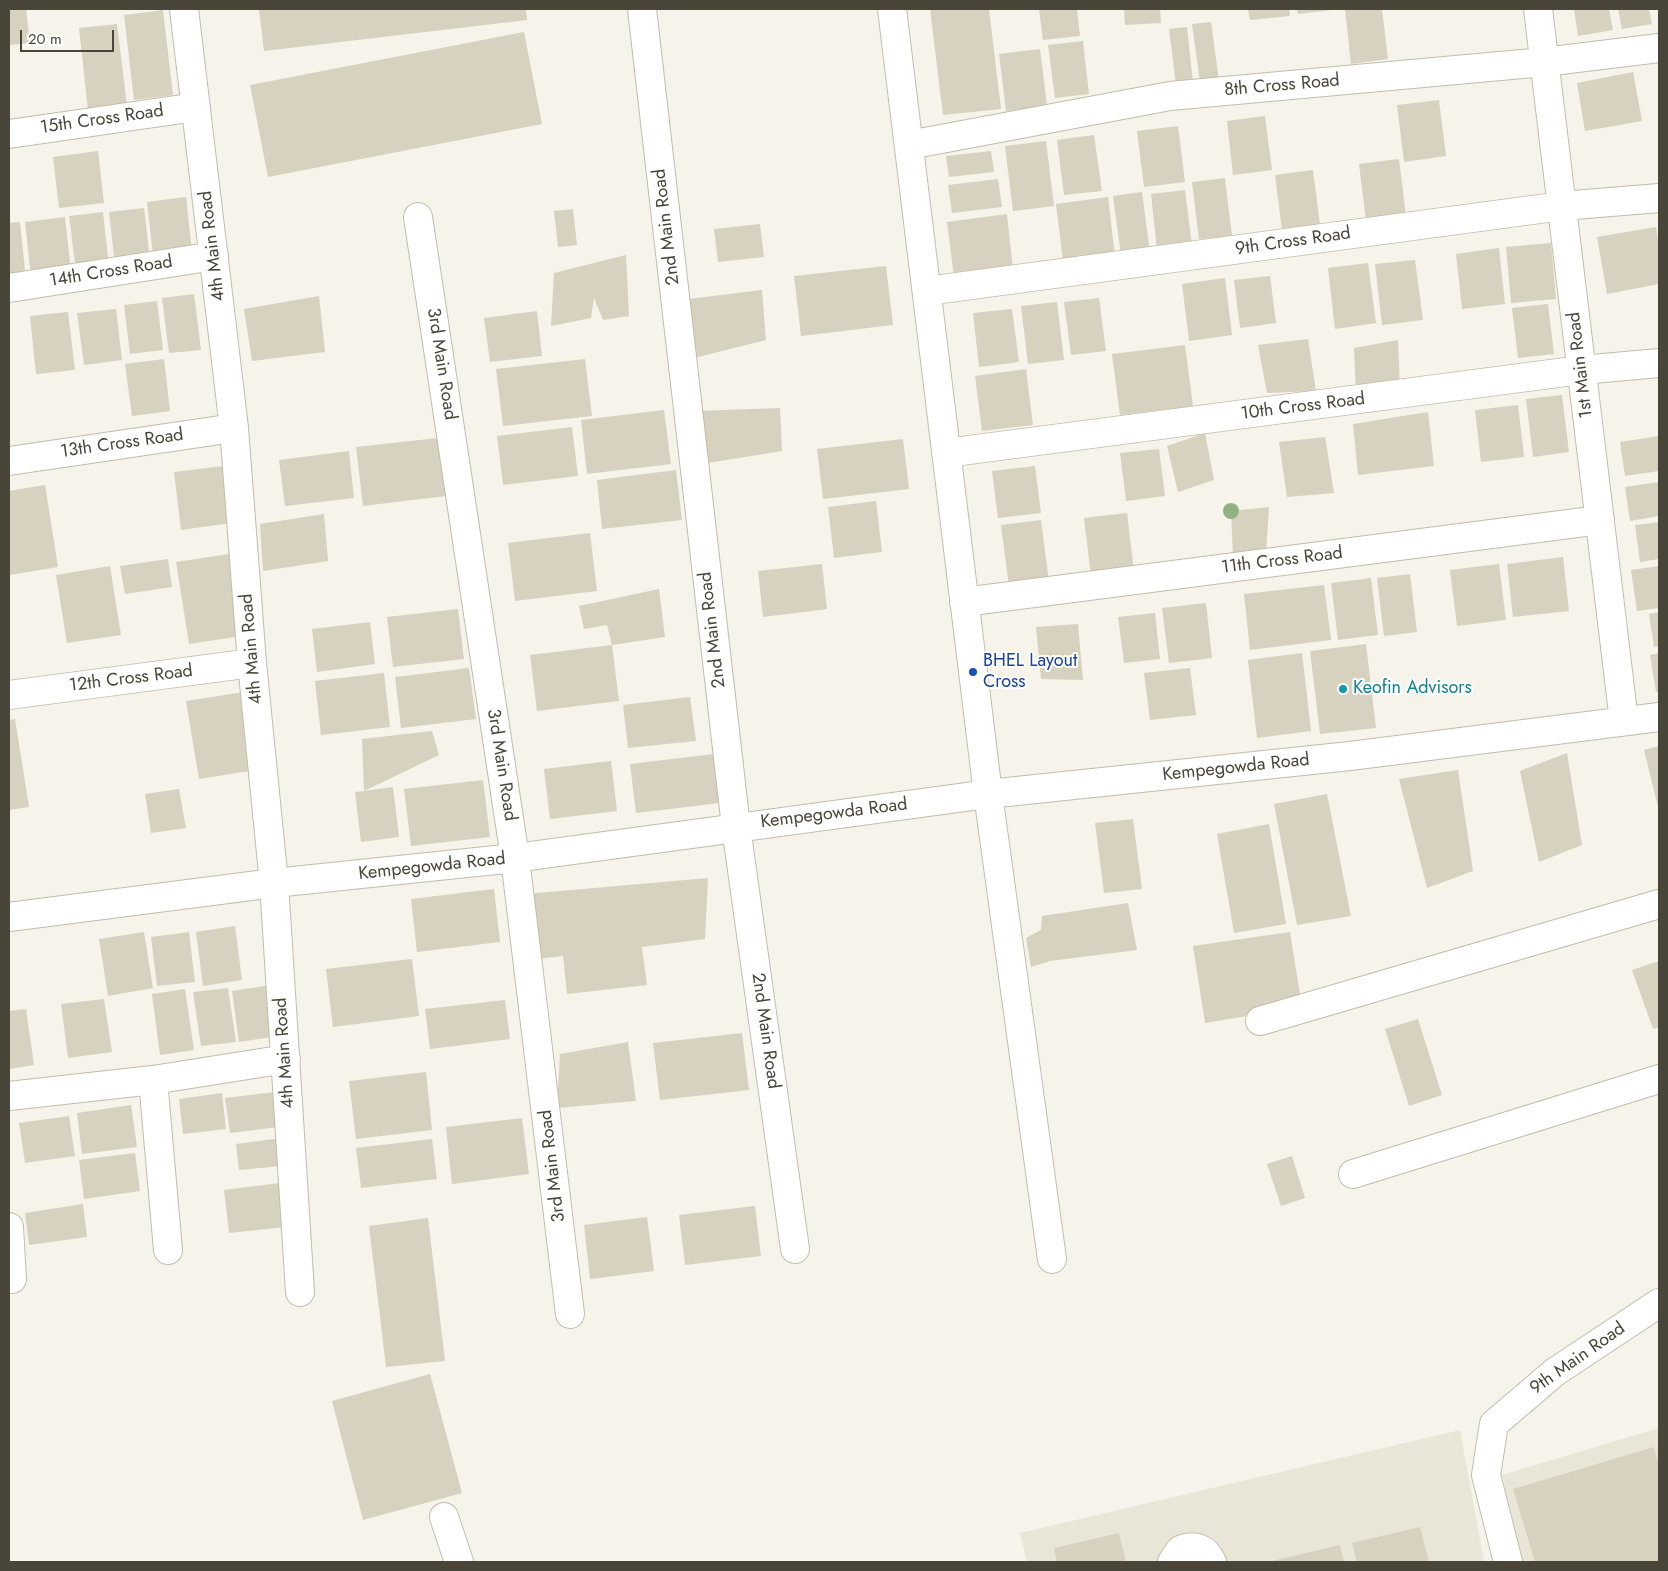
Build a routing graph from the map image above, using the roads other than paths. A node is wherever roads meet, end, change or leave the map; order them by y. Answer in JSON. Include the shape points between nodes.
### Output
{"nodes":[{"id":1,"x":184,"y":9,"type":"edge"},
{"id":2,"x":642,"y":9,"type":"edge"},
{"id":3,"x":892,"y":9,"type":"edge"},
{"id":4,"x":1538,"y":9,"type":"edge"},
{"id":5,"x":1659,"y":48,"type":"edge"},
{"id":6,"x":1544,"y":62,"type":"junction"},
{"id":7,"x":196,"y":107,"type":"junction"},
{"id":8,"x":9,"y":134,"type":"edge"},
{"id":9,"x":909,"y":145,"type":"junction"},
{"id":10,"x":1659,"y":198,"type":"edge"},
{"id":11,"x":1562,"y":206,"type":"junction"},
{"id":12,"x":418,"y":217,"type":"dead end"},
{"id":13,"x":214,"y":256,"type":"junction"},
{"id":14,"x":9,"y":288,"type":"edge"},
{"id":15,"x":926,"y":292,"type":"junction"},
{"id":16,"x":1659,"y":363,"type":"edge"},
{"id":17,"x":1581,"y":370,"type":"junction"},
{"id":18,"x":234,"y":428,"type":"junction"},
{"id":19,"x":946,"y":453,"type":"junction"},
{"id":20,"x":9,"y":461,"type":"edge"},
{"id":21,"x":1600,"y":520,"type":"junction"},
{"id":22,"x":964,"y":602,"type":"junction"},
{"id":23,"x":252,"y":663,"type":"junction"},
{"id":24,"x":9,"y":695,"type":"edge"},
{"id":25,"x":1659,"y":717,"type":"edge"},
{"id":26,"x":1624,"y":721,"type":"junction"},
{"id":27,"x":988,"y":794,"type":"junction"},
{"id":28,"x":736,"y":827,"type":"junction"},
{"id":29,"x":516,"y":858,"type":"junction"},
{"id":30,"x":274,"y":883,"type":"junction"},
{"id":31,"x":1659,"y":904,"type":"edge"},
{"id":32,"x":9,"y":917,"type":"edge"},
{"id":33,"x":1260,"y":1021,"type":"dead end"},
{"id":34,"x":286,"y":1058,"type":"junction"},
{"id":35,"x":1659,"y":1079,"type":"edge"},
{"id":36,"x":153,"y":1080,"type":"junction"},
{"id":37,"x":9,"y":1096,"type":"edge"},
{"id":38,"x":1353,"y":1174,"type":"dead end"},
{"id":39,"x":9,"y":1226,"type":"edge"},
{"id":40,"x":795,"y":1249,"type":"dead end"},
{"id":41,"x":168,"y":1250,"type":"dead end"},
{"id":42,"x":1052,"y":1259,"type":"dead end"},
{"id":43,"x":12,"y":1279,"type":"dead end"},
{"id":44,"x":300,"y":1292,"type":"dead end"},
{"id":45,"x":1659,"y":1303,"type":"edge"},
{"id":46,"x":570,"y":1314,"type":"dead end"},
{"id":47,"x":444,"y":1517,"type":"dead end"},
{"id":48,"x":459,"y":1562,"type":"edge"},
{"id":49,"x":1172,"y":1562,"type":"edge"},
{"id":50,"x":1212,"y":1562,"type":"edge"},
{"id":51,"x":1508,"y":1562,"type":"edge"}],
"edges":[{"from":1,"to":7,"type":"street","name":"4th Main Road"},
{"from":2,"to":28,"type":"street","name":"2nd Main Road"},
{"from":3,"to":9,"type":"street"},
{"from":4,"to":6,"type":"street","name":"1st Main Road"},
{"from":5,"to":6,"type":"street","name":"8th Cross Road"},
{"from":6,"to":9,"type":"street","name":"8th Cross Road","via":[[1170,96]]},
{"from":6,"to":11,"type":"street","name":"1st Main Road"},
{"from":7,"to":8,"type":"street","name":"15th Cross Road"},
{"from":7,"to":13,"type":"street","name":"4th Main Road"},
{"from":9,"to":15,"type":"street"},
{"from":10,"to":11,"type":"street","name":"9th Cross Road"},
{"from":11,"to":15,"type":"street","name":"9th Cross Road"},
{"from":11,"to":17,"type":"street","name":"1st Main Road"},
{"from":12,"to":29,"type":"street","name":"3rd Main Road"},
{"from":13,"to":14,"type":"street","name":"14th Cross Road"},
{"from":13,"to":18,"type":"street","name":"4th Main Road"},
{"from":15,"to":19,"type":"street"},
{"from":16,"to":17,"type":"street","name":"10th Cross Road"},
{"from":17,"to":19,"type":"street","name":"10th Cross Road"},
{"from":17,"to":21,"type":"street","name":"1st Main Road"},
{"from":18,"to":20,"type":"street","name":"13th Cross Road"},
{"from":18,"to":23,"type":"street","name":"4th Main Road"},
{"from":19,"to":22,"type":"street"},
{"from":21,"to":22,"type":"street","name":"11th Cross Road"},
{"from":21,"to":26,"type":"street","name":"1st Main Road"},
{"from":22,"to":27,"type":"street"},
{"from":23,"to":24,"type":"street","name":"12th Cross Road"},
{"from":23,"to":30,"type":"street","name":"4th Main Road"},
{"from":25,"to":26,"type":"street","name":"Kempegowda Road"},
{"from":26,"to":27,"type":"street","name":"Kempegowda Road","via":[[1350,756]]},
{"from":27,"to":28,"type":"street","name":"Kempegowda Road"},
{"from":27,"to":42,"type":"street"},
{"from":28,"to":29,"type":"street","name":"Kempegowda Road"},
{"from":28,"to":40,"type":"street","name":"2nd Main Road"},
{"from":29,"to":30,"type":"street","name":"Kempegowda Road"},
{"from":29,"to":46,"type":"street","name":"3rd Main Road"},
{"from":30,"to":32,"type":"street","name":"Kempegowda Road"},
{"from":30,"to":34,"type":"street","name":"4th Main Road"},
{"from":31,"to":33,"type":"street"},
{"from":34,"to":36,"type":"street"},
{"from":34,"to":44,"type":"street","name":"4th Main Road"},
{"from":35,"to":38,"type":"street"},
{"from":36,"to":37,"type":"street"},
{"from":36,"to":41,"type":"street"},
{"from":39,"to":43,"type":"street"},
{"from":45,"to":51,"type":"street","name":"9th Main Road","via":[[1555,1372],[1494,1424],[1486,1475]]},
{"from":47,"to":48,"type":"street"},
{"from":49,"to":50,"type":"street","via":[[1180,1550],[1194,1547],[1207,1553]]}]}
